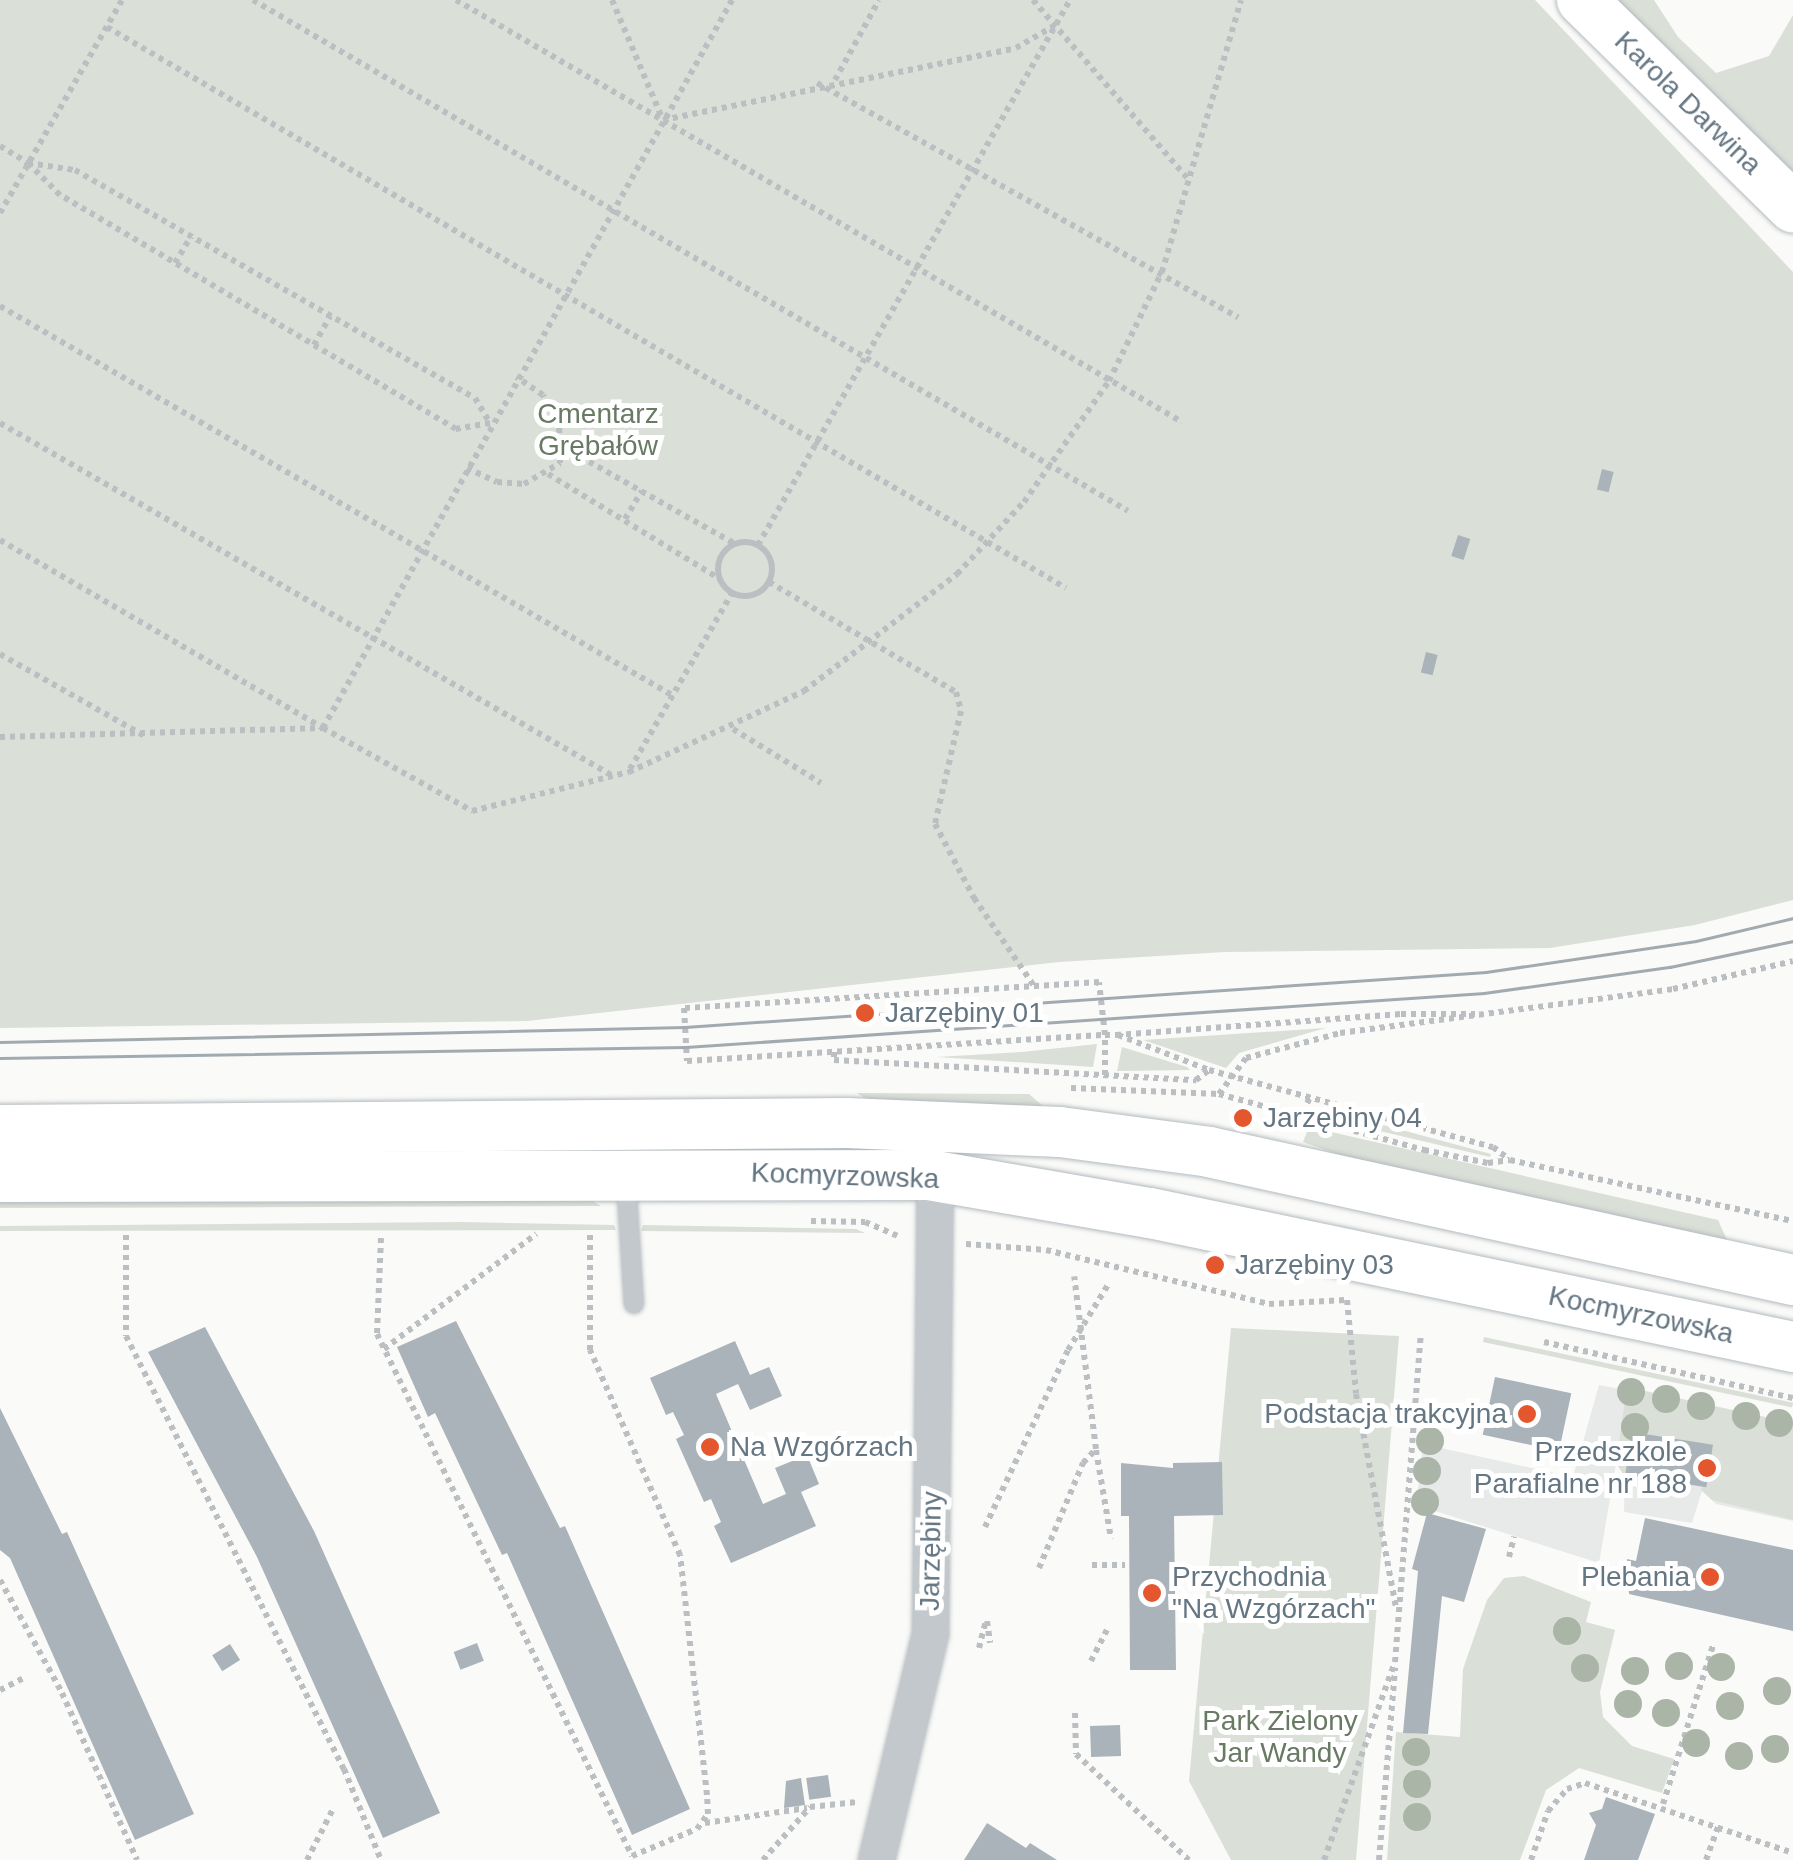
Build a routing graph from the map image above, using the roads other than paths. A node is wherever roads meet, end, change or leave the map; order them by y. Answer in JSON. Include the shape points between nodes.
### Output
{"nodes":[{"id":1,"x":1582,"y":0,"type":"edge"},
{"id":2,"x":1793,"y":207,"type":"edge"},
{"id":3,"x":0,"y":1130,"type":"edge"},
{"id":4,"x":626,"y":1172,"type":"junction"},
{"id":5,"x":0,"y":1176,"type":"edge"},
{"id":6,"x":935,"y":1176,"type":"junction"},
{"id":7,"x":1793,"y":1280,"type":"edge"},
{"id":8,"x":634,"y":1304,"type":"dead end"},
{"id":9,"x":1793,"y":1347,"type":"edge"},
{"id":10,"x":876,"y":1860,"type":"edge"}],
"edges":[{"from":1,"to":2,"type":"main road","name":"Karola Darwina"},
{"from":3,"to":7,"type":"main road","name":"Kocmyrzowska","via":[[846,1123],[1060,1132],[1208,1152]]},
{"from":4,"to":5,"type":"main road","name":"Kocmyrzowska"},
{"from":4,"to":6,"type":"main road","name":"Kocmyrzowska"},
{"from":4,"to":8,"type":"lane"},
{"from":6,"to":9,"type":"main road","name":"Kocmyrzowska","via":[[1150,1213]]},
{"from":6,"to":10,"type":"street","name":"Jarzębiny","via":[[930,1633]]}]}
